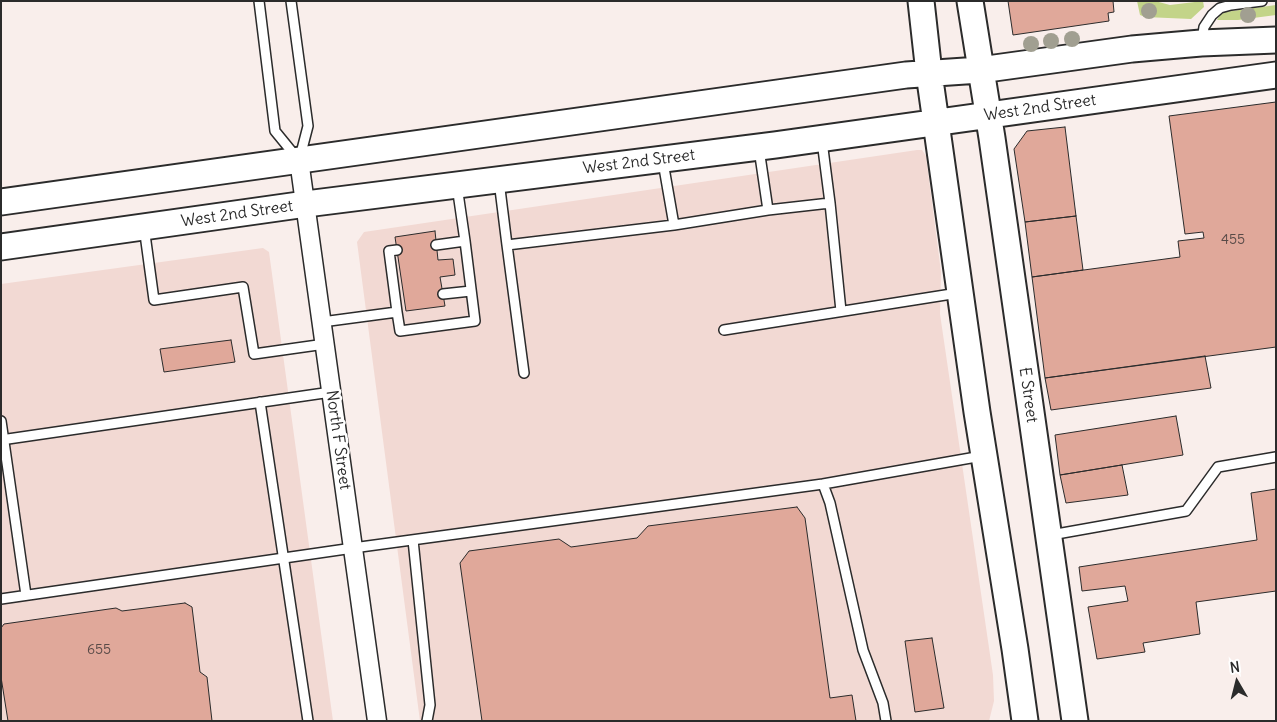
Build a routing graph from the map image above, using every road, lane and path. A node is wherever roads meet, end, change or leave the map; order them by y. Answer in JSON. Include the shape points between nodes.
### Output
{"nodes":[{"id":1,"x":258,"y":1,"type":"edge"},
{"id":2,"x":291,"y":1,"type":"edge"},
{"id":3,"x":921,"y":1,"type":"edge"},
{"id":4,"x":970,"y":1,"type":"edge"},
{"id":5,"x":1262,"y":1,"type":"edge"},
{"id":6,"x":1276,"y":40,"type":"edge"},
{"id":7,"x":1201,"y":43,"type":"junction"},
{"id":8,"x":1276,"y":61,"type":"edge"},
{"id":9,"x":980,"y":70,"type":"junction"},
{"id":10,"x":929,"y":73,"type":"junction"},
{"id":11,"x":1276,"y":75,"type":"edge"},
{"id":12,"x":1207,"y":84,"type":"junction"},
{"id":13,"x":988,"y":115,"type":"junction"},
{"id":14,"x":936,"y":123,"type":"junction"},
{"id":15,"x":822,"y":138,"type":"junction"},
{"id":16,"x":758,"y":147,"type":"junction"},
{"id":17,"x":663,"y":159,"type":"junction"},
{"id":18,"x":299,"y":160,"type":"junction"},
{"id":19,"x":498,"y":180,"type":"junction"},
{"id":20,"x":457,"y":185,"type":"junction"},
{"id":21,"x":1,"y":202,"type":"edge"},
{"id":22,"x":830,"y":203,"type":"junction"},
{"id":23,"x":306,"y":204,"type":"junction"},
{"id":24,"x":768,"y":210,"type":"junction"},
{"id":25,"x":674,"y":225,"type":"junction"},
{"id":26,"x":144,"y":227,"type":"junction"},
{"id":27,"x":465,"y":241,"type":"junction"},
{"id":28,"x":436,"y":245,"type":"dead end"},
{"id":29,"x":507,"y":246,"type":"junction"},
{"id":30,"x":1,"y":247,"type":"edge"},
{"id":31,"x":397,"y":250,"type":"dead end"},
{"id":32,"x":471,"y":291,"type":"junction"},
{"id":33,"x":961,"y":293,"type":"junction"},
{"id":34,"x":443,"y":294,"type":"dead end"},
{"id":35,"x":841,"y":311,"type":"junction"},
{"id":36,"x":397,"y":312,"type":"junction"},
{"id":37,"x":322,"y":322,"type":"junction"},
{"id":38,"x":724,"y":330,"type":"dead end"},
{"id":39,"x":325,"y":344,"type":"junction"},
{"id":40,"x":524,"y":374,"type":"dead end"},
{"id":41,"x":331,"y":392,"type":"junction"},
{"id":42,"x":260,"y":402,"type":"junction"},
{"id":43,"x":1,"y":421,"type":"edge"},
{"id":44,"x":2,"y":440,"type":"edge"},
{"id":45,"x":985,"y":456,"type":"junction"},
{"id":46,"x":1276,"y":457,"type":"edge"},
{"id":47,"x":823,"y":484,"type":"junction"},
{"id":48,"x":1048,"y":535,"type":"junction"},
{"id":49,"x":413,"y":540,"type":"junction"},
{"id":50,"x":353,"y":548,"type":"junction"},
{"id":51,"x":284,"y":558,"type":"junction"},
{"id":52,"x":26,"y":595,"type":"junction"},
{"id":53,"x":1,"y":598,"type":"edge"},
{"id":54,"x":308,"y":721,"type":"edge"},
{"id":55,"x":377,"y":721,"type":"edge"},
{"id":56,"x":427,"y":721,"type":"edge"},
{"id":57,"x":886,"y":721,"type":"edge"},
{"id":58,"x":1025,"y":721,"type":"edge"},
{"id":59,"x":1075,"y":721,"type":"edge"}],
"edges":[{"from":1,"to":18,"type":"lane","via":[[275,130]]},
{"from":2,"to":18,"type":"lane","via":[[308,126]]},
{"from":3,"to":10,"type":"main road"},
{"from":4,"to":9,"type":"main road","name":"E Street"},
{"from":5,"to":7,"type":"lane","via":[[1220,8],[1204,27]]},
{"from":6,"to":7,"type":"main road"},
{"from":7,"to":9,"type":"main road"},
{"from":8,"to":12,"type":"main road","via":[[1231,69]]},
{"from":9,"to":10,"type":"main road"},
{"from":9,"to":13,"type":"main road","name":"E Street"},
{"from":10,"to":14,"type":"main road"},
{"from":10,"to":18,"type":"main road"},
{"from":11,"to":12,"type":"main road","name":"West 2nd Street"},
{"from":12,"to":13,"type":"main road","name":"West 2nd Street"},
{"from":13,"to":14,"type":"main road","name":"West 2nd Street"},
{"from":13,"to":48,"type":"main road","name":"E Street"},
{"from":14,"to":15,"type":"main road","name":"West 2nd Street"},
{"from":14,"to":33,"type":"main road"},
{"from":15,"to":16,"type":"main road","name":"West 2nd Street"},
{"from":15,"to":22,"type":"lane"},
{"from":16,"to":17,"type":"main road","name":"West 2nd Street"},
{"from":16,"to":24,"type":"lane"},
{"from":17,"to":19,"type":"main road","name":"West 2nd Street"},
{"from":17,"to":25,"type":"lane"},
{"from":18,"to":21,"type":"main road"},
{"from":18,"to":23,"type":"street","name":"North F Street"},
{"from":19,"to":20,"type":"main road","name":"West 2nd Street"},
{"from":19,"to":29,"type":"lane"},
{"from":20,"to":23,"type":"main road","name":"West 2nd Street"},
{"from":20,"to":27,"type":"lane"},
{"from":22,"to":24,"type":"lane"},
{"from":22,"to":35,"type":"lane"},
{"from":23,"to":26,"type":"main road","name":"West 2nd Street"},
{"from":23,"to":37,"type":"street","name":"North F Street"},
{"from":24,"to":25,"type":"lane"},
{"from":25,"to":29,"type":"lane"},
{"from":26,"to":30,"type":"main road","name":"West 2nd Street"},
{"from":26,"to":39,"type":"lane","via":[[154,300],[243,287],[254,354]]},
{"from":27,"to":28,"type":"lane"},
{"from":27,"to":32,"type":"lane"},
{"from":29,"to":40,"type":"lane"},
{"from":31,"to":36,"type":"lane","via":[[389,251],[400,300]]},
{"from":32,"to":34,"type":"lane"},
{"from":32,"to":36,"type":"lane","via":[[475,321],[400,331]]},
{"from":33,"to":35,"type":"lane"},
{"from":33,"to":45,"type":"main road"},
{"from":35,"to":38,"type":"lane"},
{"from":36,"to":37,"type":"lane"},
{"from":37,"to":39,"type":"street","name":"North F Street"},
{"from":39,"to":41,"type":"street","name":"North F Street"},
{"from":41,"to":42,"type":"lane"},
{"from":41,"to":50,"type":"street","name":"North F Street"},
{"from":42,"to":44,"type":"lane"},
{"from":42,"to":51,"type":"lane"},
{"from":43,"to":44,"type":"lane"},
{"from":44,"to":52,"type":"lane"},
{"from":45,"to":47,"type":"lane"},
{"from":45,"to":58,"type":"main road"},
{"from":46,"to":48,"type":"lane","via":[[1218,467],[1186,511]]},
{"from":47,"to":49,"type":"lane"},
{"from":47,"to":57,"type":"lane","via":[[864,650]]},
{"from":48,"to":59,"type":"main road","name":"E Street"},
{"from":49,"to":50,"type":"lane"},
{"from":49,"to":56,"type":"lane","via":[[430,705]]},
{"from":50,"to":51,"type":"lane"},
{"from":50,"to":55,"type":"street","name":"North F Street"},
{"from":51,"to":52,"type":"lane"},
{"from":51,"to":54,"type":"lane"},
{"from":52,"to":53,"type":"lane"}]}
